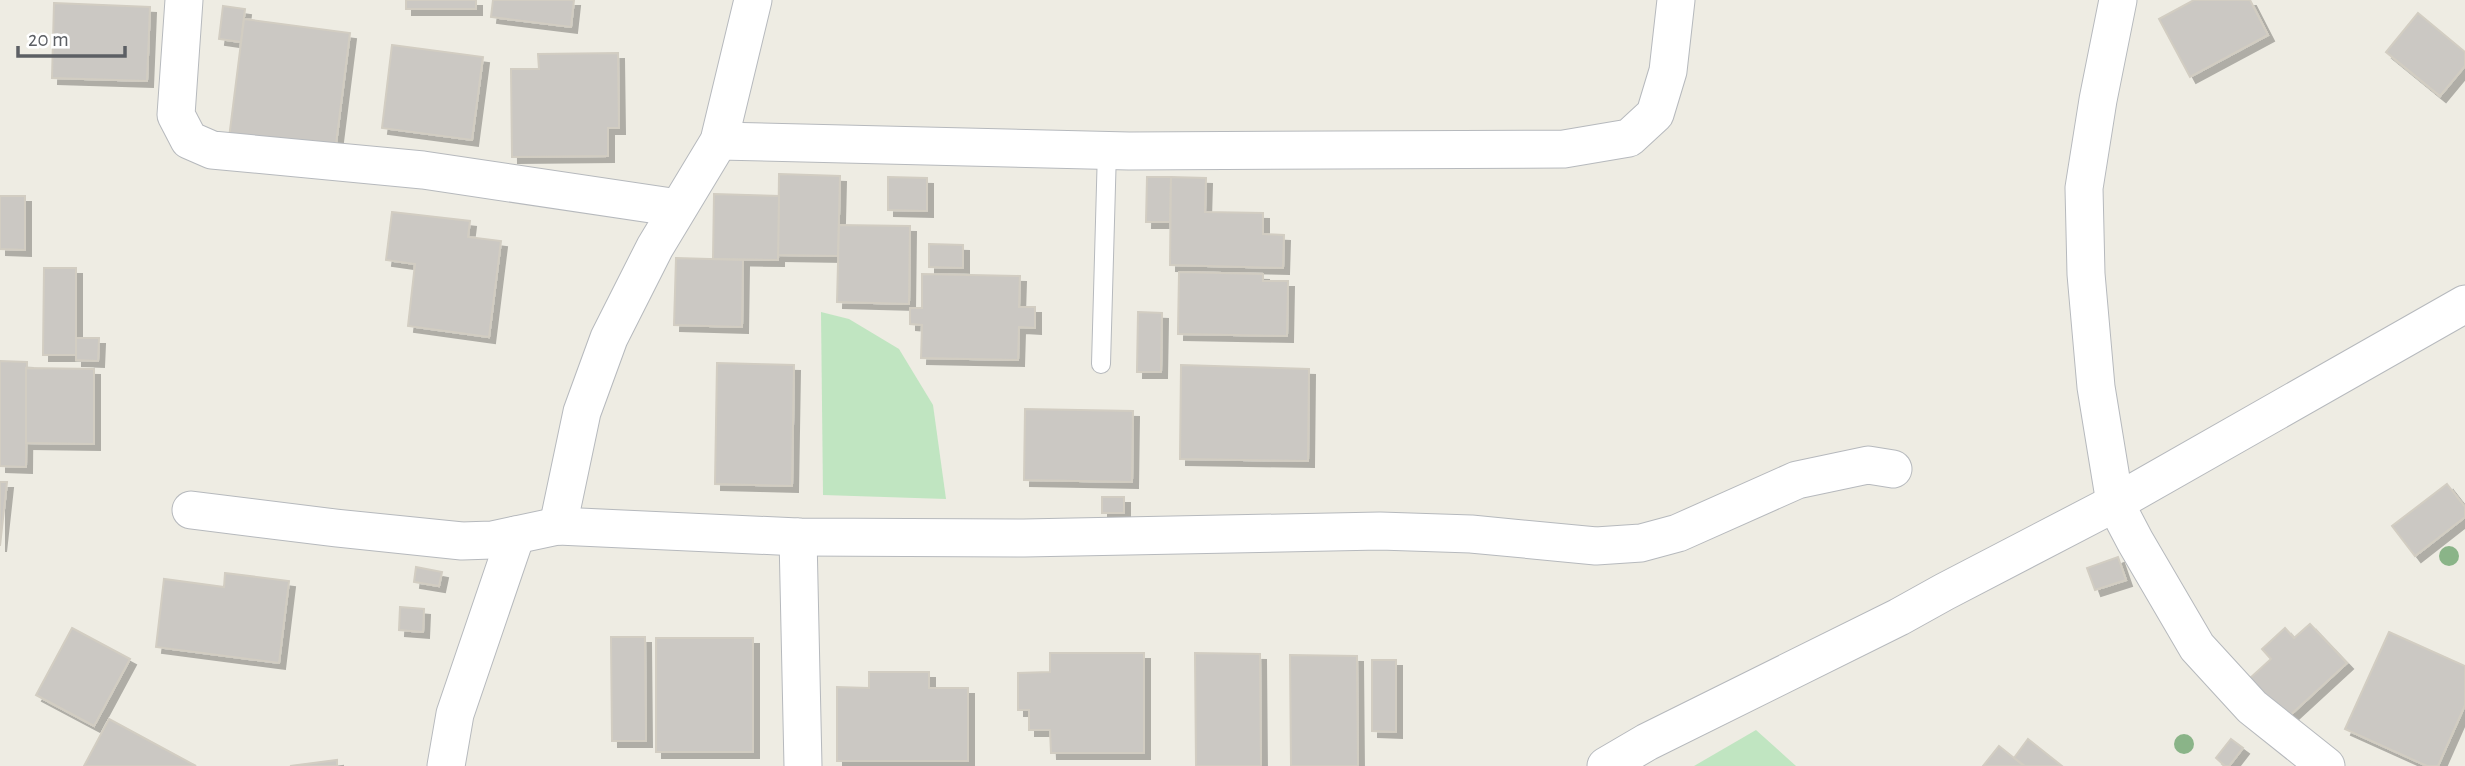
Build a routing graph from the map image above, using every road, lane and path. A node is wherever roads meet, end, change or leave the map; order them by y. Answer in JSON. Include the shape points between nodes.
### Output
{"nodes":[{"id":1,"x":184,"y":0,"type":"edge"},
{"id":2,"x":753,"y":0,"type":"edge"},
{"id":3,"x":1676,"y":0,"type":"edge"},
{"id":4,"x":2118,"y":0,"type":"edge"},
{"id":5,"x":719,"y":141,"type":"junction"},
{"id":6,"x":1107,"y":150,"type":"junction"},
{"id":7,"x":678,"y":208,"type":"junction"},
{"id":8,"x":2465,"y":304,"type":"edge"},
{"id":9,"x":1101,"y":364,"type":"dead end"},
{"id":10,"x":1893,"y":469,"type":"dead end"},
{"id":11,"x":2115,"y":503,"type":"junction"},
{"id":12,"x":191,"y":510,"type":"dead end"},
{"id":13,"x":558,"y":526,"type":"junction"},
{"id":14,"x":516,"y":535,"type":"junction"},
{"id":15,"x":798,"y":537,"type":"junction"},
{"id":16,"x":446,"y":766,"type":"edge"},
{"id":17,"x":803,"y":766,"type":"edge"},
{"id":18,"x":1606,"y":766,"type":"edge"},
{"id":19,"x":2326,"y":766,"type":"edge"}],
"edges":[{"from":1,"to":7,"type":"street","via":[[176,115],[189,140],[212,150],[423,170]]},
{"from":2,"to":5,"type":"street"},
{"from":3,"to":6,"type":"street","via":[[1668,71],[1655,114],[1629,138],[1564,149]]},
{"from":4,"to":11,"type":"street","via":[[2084,188],[2096,387]]},
{"from":5,"to":6,"type":"street"},
{"from":5,"to":7,"type":"street"},
{"from":6,"to":9,"type":"lane"},
{"from":7,"to":13,"type":"street","via":[[609,338],[582,412]]},
{"from":8,"to":11,"type":"street"},
{"from":10,"to":15,"type":"street","via":[[1868,465],[1797,480],[1678,533],[1641,543],[1596,546],[1380,531]]},
{"from":11,"to":18,"type":"street"},
{"from":11,"to":19,"type":"street","via":[[2197,647],[2252,707]]},
{"from":12,"to":14,"type":"street","via":[[462,541]]},
{"from":13,"to":14,"type":"street"},
{"from":13,"to":15,"type":"street"},
{"from":14,"to":16,"type":"street","via":[[455,714]]},
{"from":15,"to":17,"type":"street"}]}
